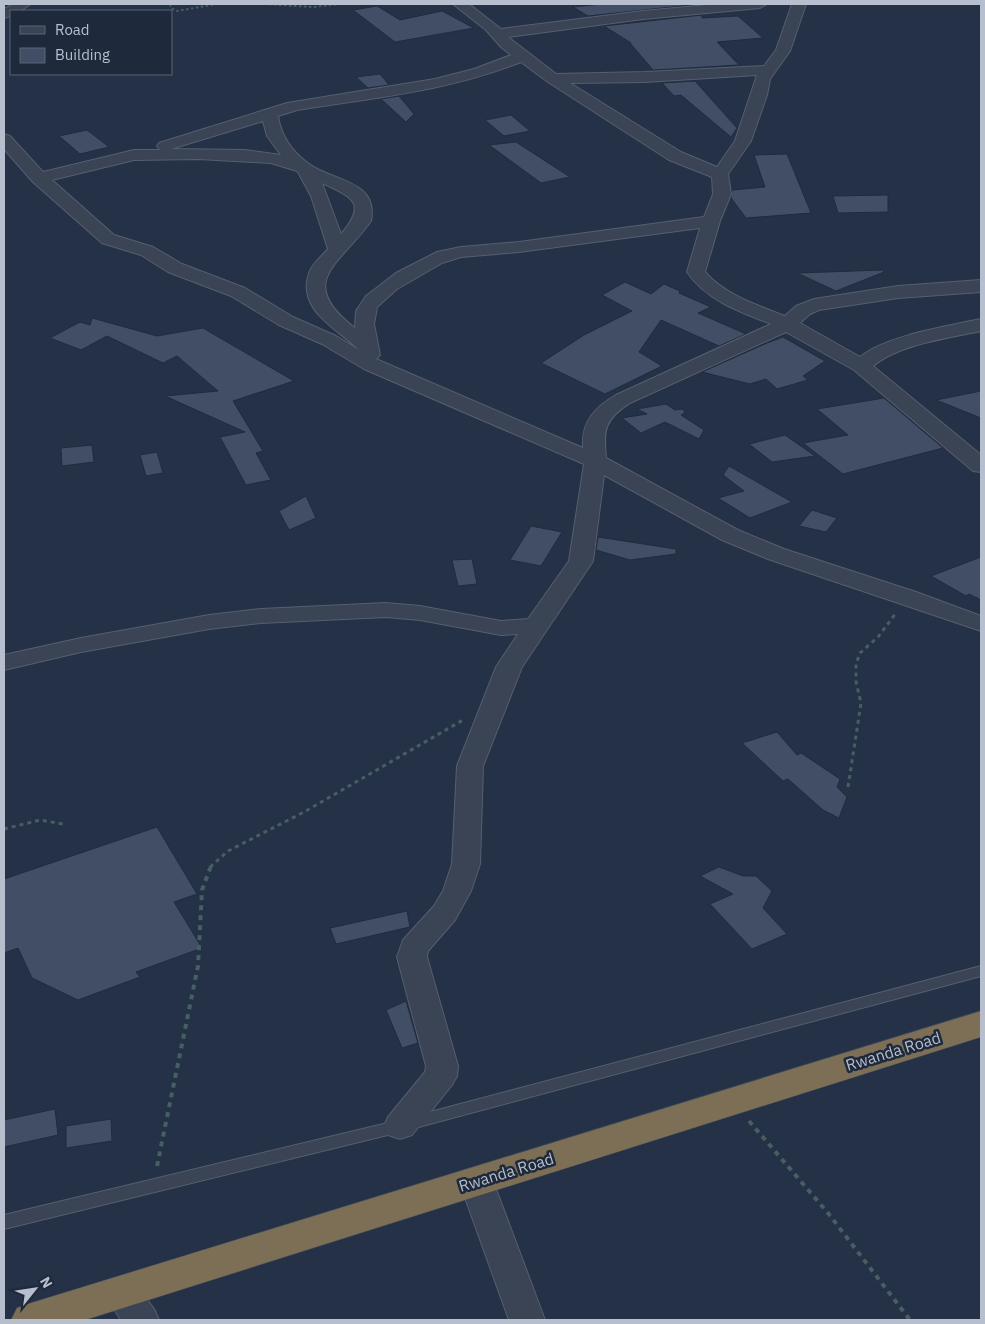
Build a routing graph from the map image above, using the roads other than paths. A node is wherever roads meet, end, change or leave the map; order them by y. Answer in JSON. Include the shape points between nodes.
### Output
{"nodes":[{"id":1,"x":24,"y":4,"type":"edge"},
{"id":2,"x":460,"y":4,"type":"edge"},
{"id":3,"x":758,"y":4,"type":"edge"},
{"id":4,"x":794,"y":4,"type":"edge"},
{"id":5,"x":590,"y":6,"type":"dead end"},
{"id":6,"x":12,"y":10,"type":"edge"},
{"id":7,"x":606,"y":19,"type":"junction"},
{"id":8,"x":496,"y":34,"type":"junction"},
{"id":9,"x":522,"y":56,"type":"junction"},
{"id":10,"x":768,"y":70,"type":"junction"},
{"id":11,"x":553,"y":79,"type":"junction"},
{"id":12,"x":270,"y":114,"type":"junction"},
{"id":13,"x":4,"y":138,"type":"edge"},
{"id":14,"x":134,"y":155,"type":"junction"},
{"id":15,"x":4,"y":159,"type":"edge"},
{"id":16,"x":304,"y":168,"type":"junction"},
{"id":17,"x":33,"y":172,"type":"junction"},
{"id":18,"x":720,"y":174,"type":"junction"},
{"id":19,"x":711,"y":221,"type":"junction"},
{"id":20,"x":337,"y":248,"type":"junction"},
{"id":21,"x":978,"y":288,"type":"edge"},
{"id":22,"x":787,"y":324,"type":"junction"},
{"id":23,"x":981,"y":325,"type":"edge"},
{"id":24,"x":370,"y":356,"type":"junction"},
{"id":25,"x":862,"y":366,"type":"junction"},
{"id":26,"x":595,"y":461,"type":"junction"},
{"id":27,"x":981,"y":466,"type":"edge"},
{"id":28,"x":981,"y":624,"type":"edge"},
{"id":29,"x":537,"y":626,"type":"junction"},
{"id":30,"x":4,"y":662,"type":"edge"},
{"id":31,"x":981,"y":970,"type":"edge"},
{"id":32,"x":981,"y":1024,"type":"edge"},
{"id":33,"x":400,"y":1126,"type":"junction"},
{"id":34,"x":476,"y":1181,"type":"junction"},
{"id":35,"x":4,"y":1222,"type":"edge"},
{"id":36,"x":131,"y":1306,"type":"edge"},
{"id":37,"x":31,"y":1320,"type":"edge"},
{"id":38,"x":527,"y":1320,"type":"edge"}],
"edges":[{"from":1,"to":6,"type":"street"},
{"from":2,"to":8,"type":"street"},
{"from":3,"to":7,"type":"street"},
{"from":4,"to":10,"type":"street","via":[[783,52]]},
{"from":5,"to":7,"type":"street"},
{"from":7,"to":8,"type":"street"},
{"from":8,"to":9,"type":"street"},
{"from":9,"to":11,"type":"street"},
{"from":9,"to":12,"type":"street","via":[[464,76]]},
{"from":10,"to":11,"type":"street"},
{"from":10,"to":18,"type":"street","via":[[743,141]]},
{"from":11,"to":18,"type":"street","via":[[675,156]]},
{"from":12,"to":14,"type":"street"},
{"from":12,"to":16,"type":"street","via":[[270,129],[274,137]]},
{"from":13,"to":17,"type":"street"},
{"from":14,"to":16,"type":"street","via":[[245,155],[273,158]]},
{"from":14,"to":17,"type":"street"},
{"from":15,"to":17,"type":"street"},
{"from":16,"to":20,"type":"street","via":[[317,190]]},
{"from":16,"to":20,"type":"street","via":[[353,191],[362,202],[362,221]]},
{"from":17,"to":24,"type":"street","via":[[108,239],[147,251],[175,268],[238,292],[286,321]]},
{"from":18,"to":19,"type":"street","via":[[722,194]]},
{"from":19,"to":22,"type":"street","via":[[696,272],[699,277],[736,303]]},
{"from":19,"to":24,"type":"street","via":[[456,253],[428,261],[414,268],[368,306],[364,317]]},
{"from":20,"to":24,"type":"street","via":[[318,272],[316,295],[320,305]]},
{"from":21,"to":22,"type":"street","via":[[903,291],[825,302],[803,310]]},
{"from":22,"to":25,"type":"street"},
{"from":22,"to":26,"type":"street","via":[[608,408],[597,421],[593,438]]},
{"from":23,"to":25,"type":"street","via":[[907,342],[873,356]]},
{"from":24,"to":26,"type":"street"},
{"from":25,"to":27,"type":"street"},
{"from":26,"to":28,"type":"street","via":[[730,535],[776,554]]},
{"from":26,"to":29,"type":"street","via":[[581,561]]},
{"from":29,"to":30,"type":"street","via":[[501,628],[386,610],[261,616],[209,622]]},
{"from":29,"to":33,"type":"street","via":[[517,652],[469,773],[466,864],[457,891],[445,913],[414,948],[412,958],[442,1066],[441,1076]]},
{"from":31,"to":33,"type":"lane"},
{"from":32,"to":34,"type":"highway","name":"Rwanda Road"},
{"from":33,"to":35,"type":"lane"},
{"from":34,"to":36,"type":"highway","name":"Rwanda Road"},
{"from":34,"to":38,"type":"street"},
{"from":36,"to":37,"type":"highway","name":"Rwanda Road"}]}
